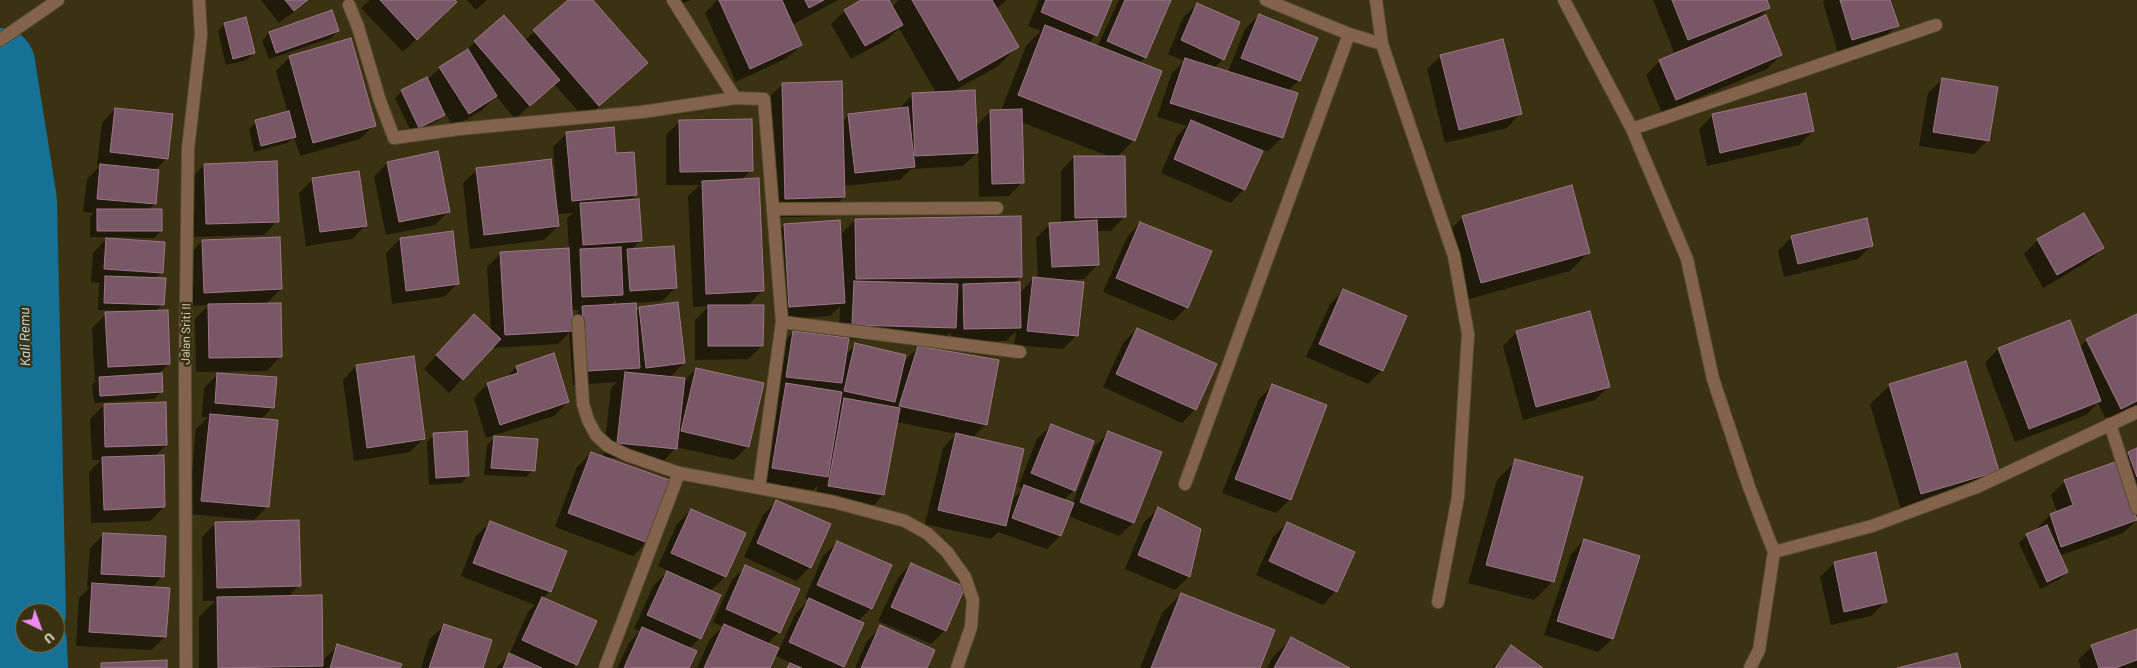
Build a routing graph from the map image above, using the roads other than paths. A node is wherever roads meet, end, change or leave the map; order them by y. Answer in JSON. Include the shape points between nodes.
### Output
{"nodes":[{"id":1,"x":58,"y":0,"type":"edge"},
{"id":2,"x":199,"y":0,"type":"edge"},
{"id":3,"x":674,"y":0,"type":"edge"},
{"id":4,"x":1266,"y":0,"type":"edge"},
{"id":5,"x":1376,"y":0,"type":"edge"},
{"id":6,"x":1564,"y":0,"type":"edge"},
{"id":7,"x":349,"y":5,"type":"dead end"},
{"id":8,"x":1936,"y":25,"type":"dead end"},
{"id":9,"x":1349,"y":34,"type":"junction"},
{"id":10,"x":0,"y":40,"type":"edge"},
{"id":11,"x":1382,"y":44,"type":"junction"},
{"id":12,"x":735,"y":98,"type":"junction"},
{"id":13,"x":1632,"y":129,"type":"junction"},
{"id":14,"x":997,"y":208,"type":"dead end"},
{"id":15,"x":773,"y":209,"type":"junction"},
{"id":16,"x":578,"y":321,"type":"dead end"},
{"id":17,"x":782,"y":322,"type":"junction"},
{"id":18,"x":1020,"y":352,"type":"dead end"},
{"id":19,"x":2137,"y":412,"type":"edge"},
{"id":20,"x":2110,"y":424,"type":"junction"},
{"id":21,"x":679,"y":473,"type":"junction"},
{"id":22,"x":1185,"y":484,"type":"dead end"},
{"id":23,"x":758,"y":488,"type":"junction"},
{"id":24,"x":2137,"y":508,"type":"edge"},
{"id":25,"x":1774,"y":552,"type":"junction"},
{"id":26,"x":1438,"y":602,"type":"dead end"},
{"id":27,"x":186,"y":668,"type":"edge"},
{"id":28,"x":605,"y":668,"type":"edge"},
{"id":29,"x":957,"y":668,"type":"edge"},
{"id":30,"x":1750,"y":668,"type":"edge"}],
"edges":[{"from":1,"to":10,"type":"street"},
{"from":2,"to":27,"type":"street","name":"Jalan Sriti II","via":[[201,35],[188,159]]},
{"from":3,"to":12,"type":"street"},
{"from":4,"to":9,"type":"street"},
{"from":5,"to":11,"type":"street"},
{"from":6,"to":13,"type":"street"},
{"from":7,"to":12,"type":"street","via":[[394,138],[642,112]]},
{"from":8,"to":13,"type":"street"},
{"from":9,"to":11,"type":"street"},
{"from":9,"to":22,"type":"street"},
{"from":11,"to":26,"type":"street","via":[[1454,256],[1468,334],[1458,497]]},
{"from":12,"to":15,"type":"street","via":[[764,99]]},
{"from":13,"to":25,"type":"street","via":[[1687,259],[1713,379]]},
{"from":14,"to":15,"type":"street"},
{"from":15,"to":17,"type":"street"},
{"from":16,"to":21,"type":"street","via":[[583,404],[596,435],[608,446]]},
{"from":17,"to":18,"type":"street"},
{"from":17,"to":23,"type":"street"},
{"from":19,"to":20,"type":"street"},
{"from":20,"to":24,"type":"street"},
{"from":20,"to":25,"type":"street","via":[[1977,487],[1925,507],[1872,526]]},
{"from":21,"to":23,"type":"street"},
{"from":21,"to":28,"type":"street"},
{"from":23,"to":29,"type":"street","via":[[834,502],[905,521],[928,534],[947,552],[964,577],[973,600],[971,628]]},
{"from":25,"to":30,"type":"street","via":[[1759,650]]}]}
